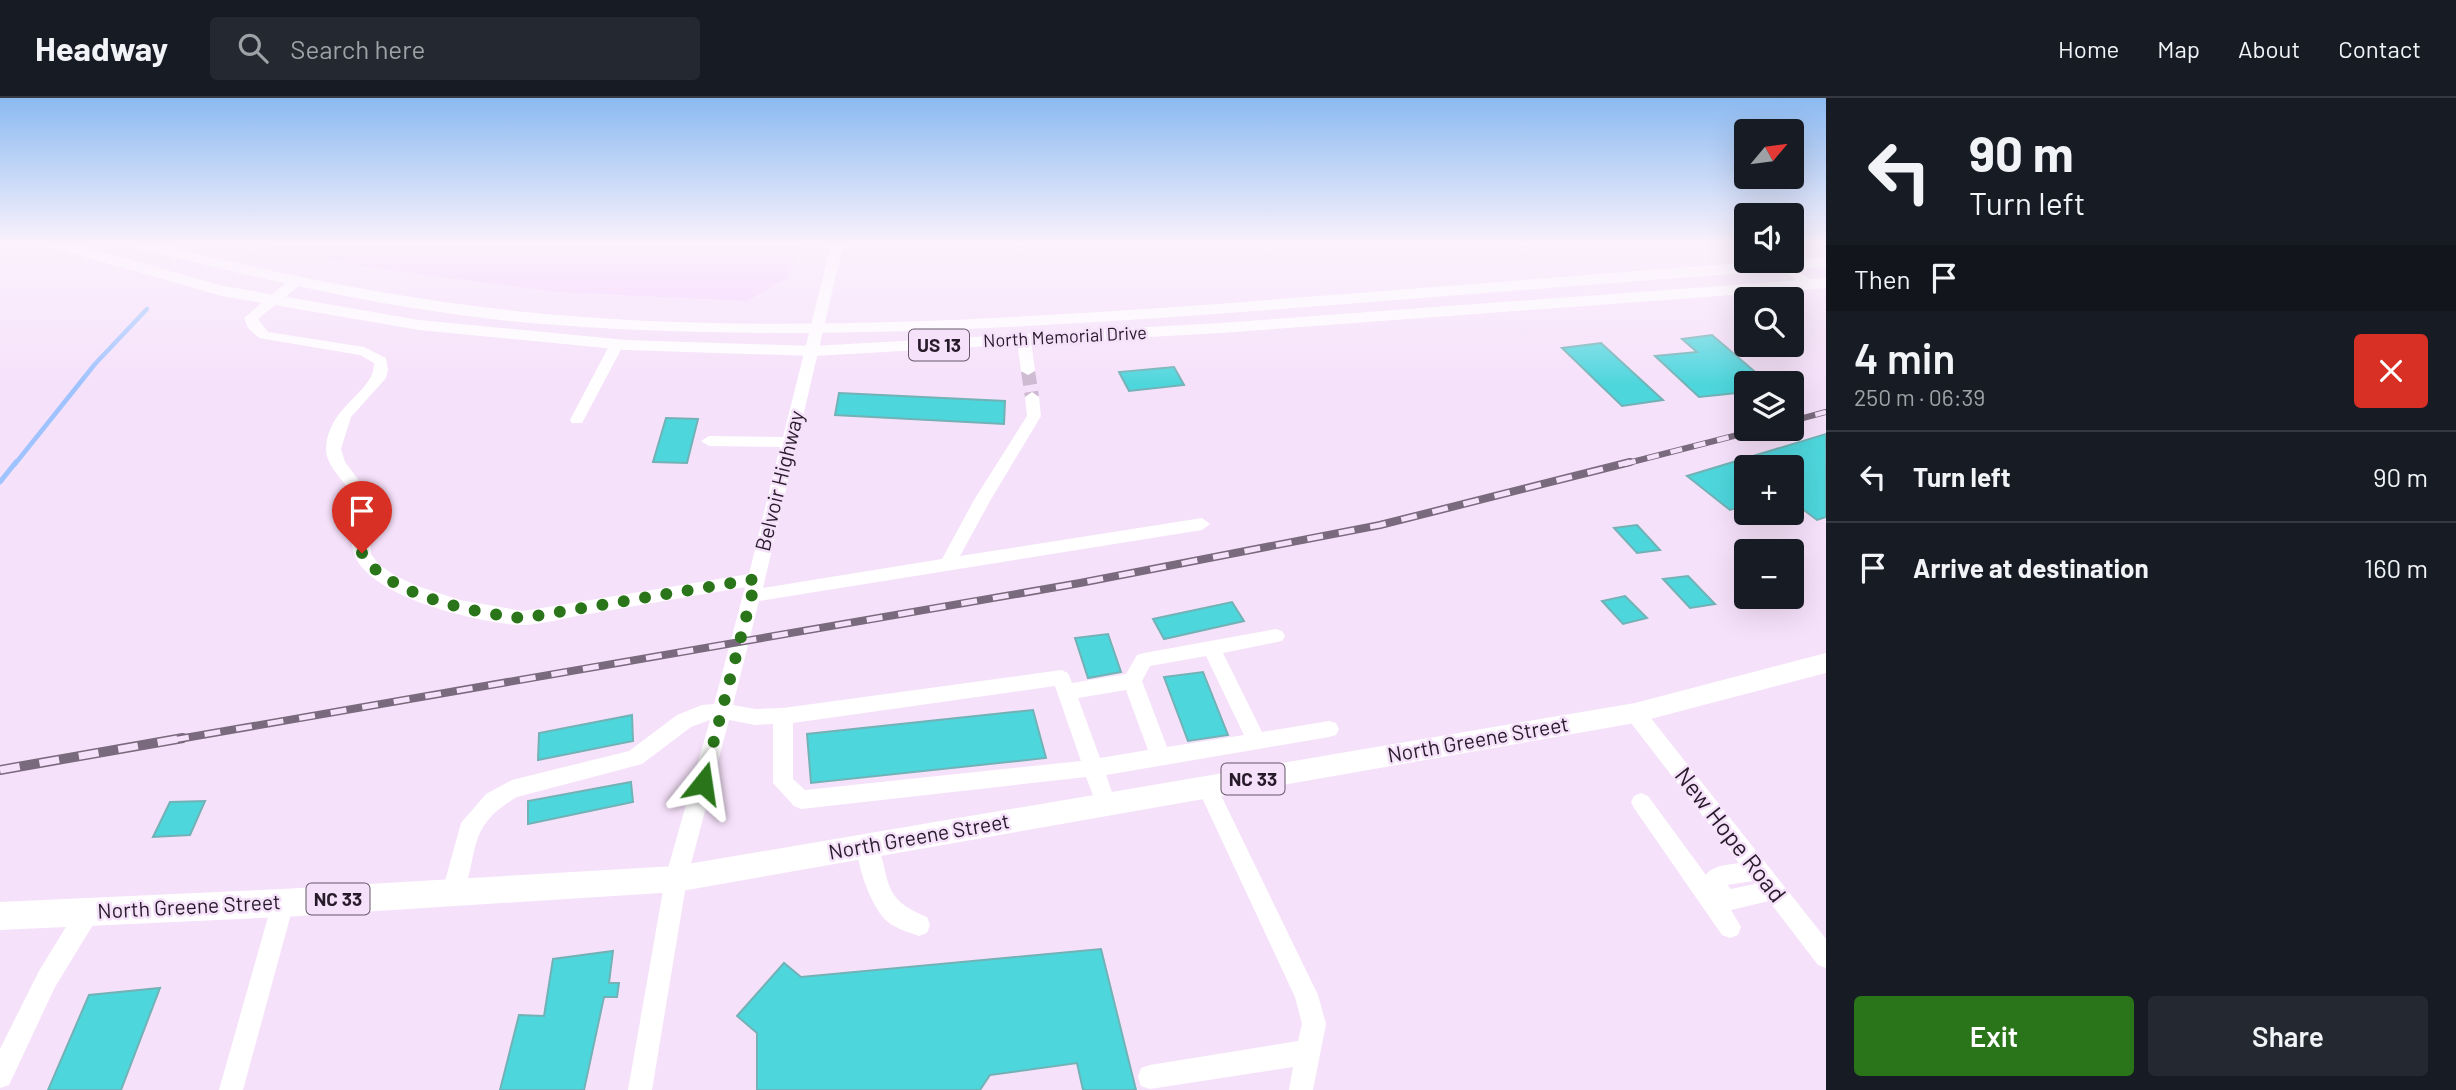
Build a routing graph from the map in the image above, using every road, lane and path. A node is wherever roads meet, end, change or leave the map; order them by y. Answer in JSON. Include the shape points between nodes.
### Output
{"nodes":[{"id":1,"x":224,"y":291,"type":"edge"},
{"id":2,"x":283,"y":291,"type":"edge"},
{"id":3,"x":348,"y":291,"type":"edge"},
{"id":4,"x":827,"y":291,"type":"edge"},
{"id":5,"x":1426,"y":291,"type":"edge"},
{"id":6,"x":1718,"y":291,"type":"edge"},
{"id":7,"x":272,"y":300,"type":"junction"},
{"id":8,"x":819,"y":329,"type":"junction"},
{"id":9,"x":1024,"y":340,"type":"junction"},
{"id":10,"x":617,"y":344,"type":"junction"},
{"id":11,"x":813,"y":351,"type":"junction"},
{"id":12,"x":1028,"y":371,"type":"tunnel mouth"},
{"id":13,"x":1032,"y":397,"type":"tunnel mouth"},
{"id":14,"x":577,"y":420,"type":"dead end"},
{"id":15,"x":709,"y":441,"type":"dead end"},
{"id":16,"x":790,"y":442,"type":"junction"},
{"id":17,"x":1202,"y":524,"type":"dead end"},
{"id":18,"x":947,"y":565,"type":"junction"},
{"id":19,"x":754,"y":587,"type":"junction"},
{"id":20,"x":1276,"y":636,"type":"dead end"},
{"id":21,"x":1211,"y":648,"type":"junction"},
{"id":22,"x":1826,"y":663,"type":"edge"},
{"id":23,"x":1132,"y":681,"type":"junction"},
{"id":24,"x":1066,"y":692,"type":"junction"},
{"id":25,"x":722,"y":711,"type":"junction"},
{"id":26,"x":1635,"y":713,"type":"junction"},
{"id":27,"x":783,"y":716,"type":"junction"},
{"id":28,"x":1329,"y":729,"type":"dead end"},
{"id":29,"x":1257,"y":741,"type":"junction"},
{"id":30,"x":1161,"y":757,"type":"junction"},
{"id":31,"x":1093,"y":768,"type":"junction"},
{"id":32,"x":1207,"y":787,"type":"junction"},
{"id":33,"x":1641,"y":802,"type":"dead end"},
{"id":34,"x":1106,"y":804,"type":"junction"},
{"id":35,"x":867,"y":846,"type":"junction"},
{"id":36,"x":1758,"y":870,"type":"junction"},
{"id":37,"x":676,"y":879,"type":"junction"},
{"id":38,"x":1706,"y":887,"type":"junction"},
{"id":39,"x":1773,"y":890,"type":"junction"},
{"id":40,"x":453,"y":892,"type":"junction"},
{"id":41,"x":283,"y":903,"type":"junction"},
{"id":42,"x":88,"y":912,"type":"junction"},
{"id":43,"x":0,"y":916,"type":"edge"},
{"id":44,"x":919,"y":925,"type":"dead end"},
{"id":45,"x":1730,"y":927,"type":"dead end"},
{"id":46,"x":1826,"y":957,"type":"edge"},
{"id":47,"x":1309,"y":1052,"type":"junction"},
{"id":48,"x":0,"y":1076,"type":"edge"},
{"id":49,"x":1150,"y":1077,"type":"dead end"},
{"id":50,"x":231,"y":1090,"type":"edge"},
{"id":51,"x":640,"y":1090,"type":"edge"},
{"id":52,"x":1301,"y":1090,"type":"edge"}],
"edges":[{"from":1,"to":7,"type":"main road","name":"North Memorial Drive","number":"US 13"},
{"from":2,"to":7,"type":"street"},
{"from":3,"to":8,"type":"main road","name":"North Memorial Drive","number":"US 13","via":[[499,314],[669,326]]},
{"from":4,"to":8,"type":"street","name":"Belvoir Highway"},
{"from":5,"to":8,"type":"main road","name":"North Memorial Drive","number":"US 13","via":[[1028,323]]},
{"from":6,"to":9,"type":"main road","name":"North Memorial Drive","number":"US 13"},
{"from":7,"to":10,"type":"main road","name":"North Memorial Drive","number":"US 13","via":[[419,325]]},
{"from":7,"to":19,"type":"street","via":[[251,318],[264,335],[364,351],[381,361],[379,380],[345,415],[334,445],[340,469],[358,492],[362,553],[380,574],[449,606],[523,618]]},
{"from":8,"to":11,"type":"street","name":"Belvoir Highway"},
{"from":9,"to":11,"type":"main road","name":"North Memorial Drive","number":"US 13"},
{"from":9,"to":12,"type":"street"},
{"from":10,"to":11,"type":"main road","name":"North Memorial Drive","number":"US 13"},
{"from":10,"to":14,"type":"street"},
{"from":11,"to":16,"type":"street","name":"Belvoir Highway"},
{"from":13,"to":18,"type":"street","via":[[1034,416]]},
{"from":15,"to":16,"type":"street"},
{"from":16,"to":19,"type":"street","name":"Belvoir Highway"},
{"from":17,"to":18,"type":"street"},
{"from":18,"to":19,"type":"street"},
{"from":19,"to":25,"type":"street","name":"Belvoir Highway"},
{"from":20,"to":21,"type":"street"},
{"from":21,"to":23,"type":"street","via":[[1144,660]]},
{"from":21,"to":29,"type":"street"},
{"from":22,"to":26,"type":"main road","name":"North Greene Street","number":"NC 33"},
{"from":23,"to":24,"type":"street"},
{"from":23,"to":30,"type":"street"},
{"from":24,"to":27,"type":"street","via":[[1061,678]]},
{"from":24,"to":31,"type":"street"},
{"from":25,"to":27,"type":"street"},
{"from":25,"to":37,"type":"street","name":"Belvoir Highway"},
{"from":25,"to":40,"type":"street","via":[[684,721],[635,758],[512,789],[493,800],[471,823]]},
{"from":26,"to":32,"type":"main road","name":"North Greene Street","number":"NC 33"},
{"from":26,"to":36,"type":"street","name":"New Hope Road"},
{"from":27,"to":31,"type":"street","via":[[783,783],[801,800]]},
{"from":28,"to":29,"type":"street"},
{"from":29,"to":30,"type":"street"},
{"from":30,"to":31,"type":"street"},
{"from":31,"to":34,"type":"street"},
{"from":32,"to":34,"type":"main road","name":"North Greene Street","number":"NC 33"},
{"from":32,"to":47,"type":"street","via":[[1306,995],[1314,1024]]},
{"from":33,"to":38,"type":"street"},
{"from":34,"to":35,"type":"main road","name":"North Greene Street","number":"NC 33"},
{"from":35,"to":37,"type":"main road","name":"North Greene Street","number":"NC 33"},
{"from":35,"to":44,"type":"street","via":[[886,909],[900,920]]},
{"from":36,"to":38,"type":"street","via":[[1717,877]]},
{"from":36,"to":39,"type":"street","name":"New Hope Road"},
{"from":37,"to":40,"type":"main road","name":"North Greene Street","number":"NC 33"},
{"from":37,"to":51,"type":"street","name":"Belvoir Highway"},
{"from":38,"to":39,"type":"street","via":[[1728,900]]},
{"from":38,"to":45,"type":"street"},
{"from":39,"to":46,"type":"street","name":"New Hope Road"},
{"from":40,"to":41,"type":"main road","name":"North Greene Street","number":"NC 33"},
{"from":41,"to":42,"type":"main road","name":"North Greene Street","number":"NC 33"},
{"from":41,"to":50,"type":"street"},
{"from":42,"to":43,"type":"main road","name":"North Greene Street","number":"NC 33"},
{"from":42,"to":48,"type":"street","via":[[47,979]]},
{"from":47,"to":49,"type":"street"},
{"from":47,"to":52,"type":"street"}]}
